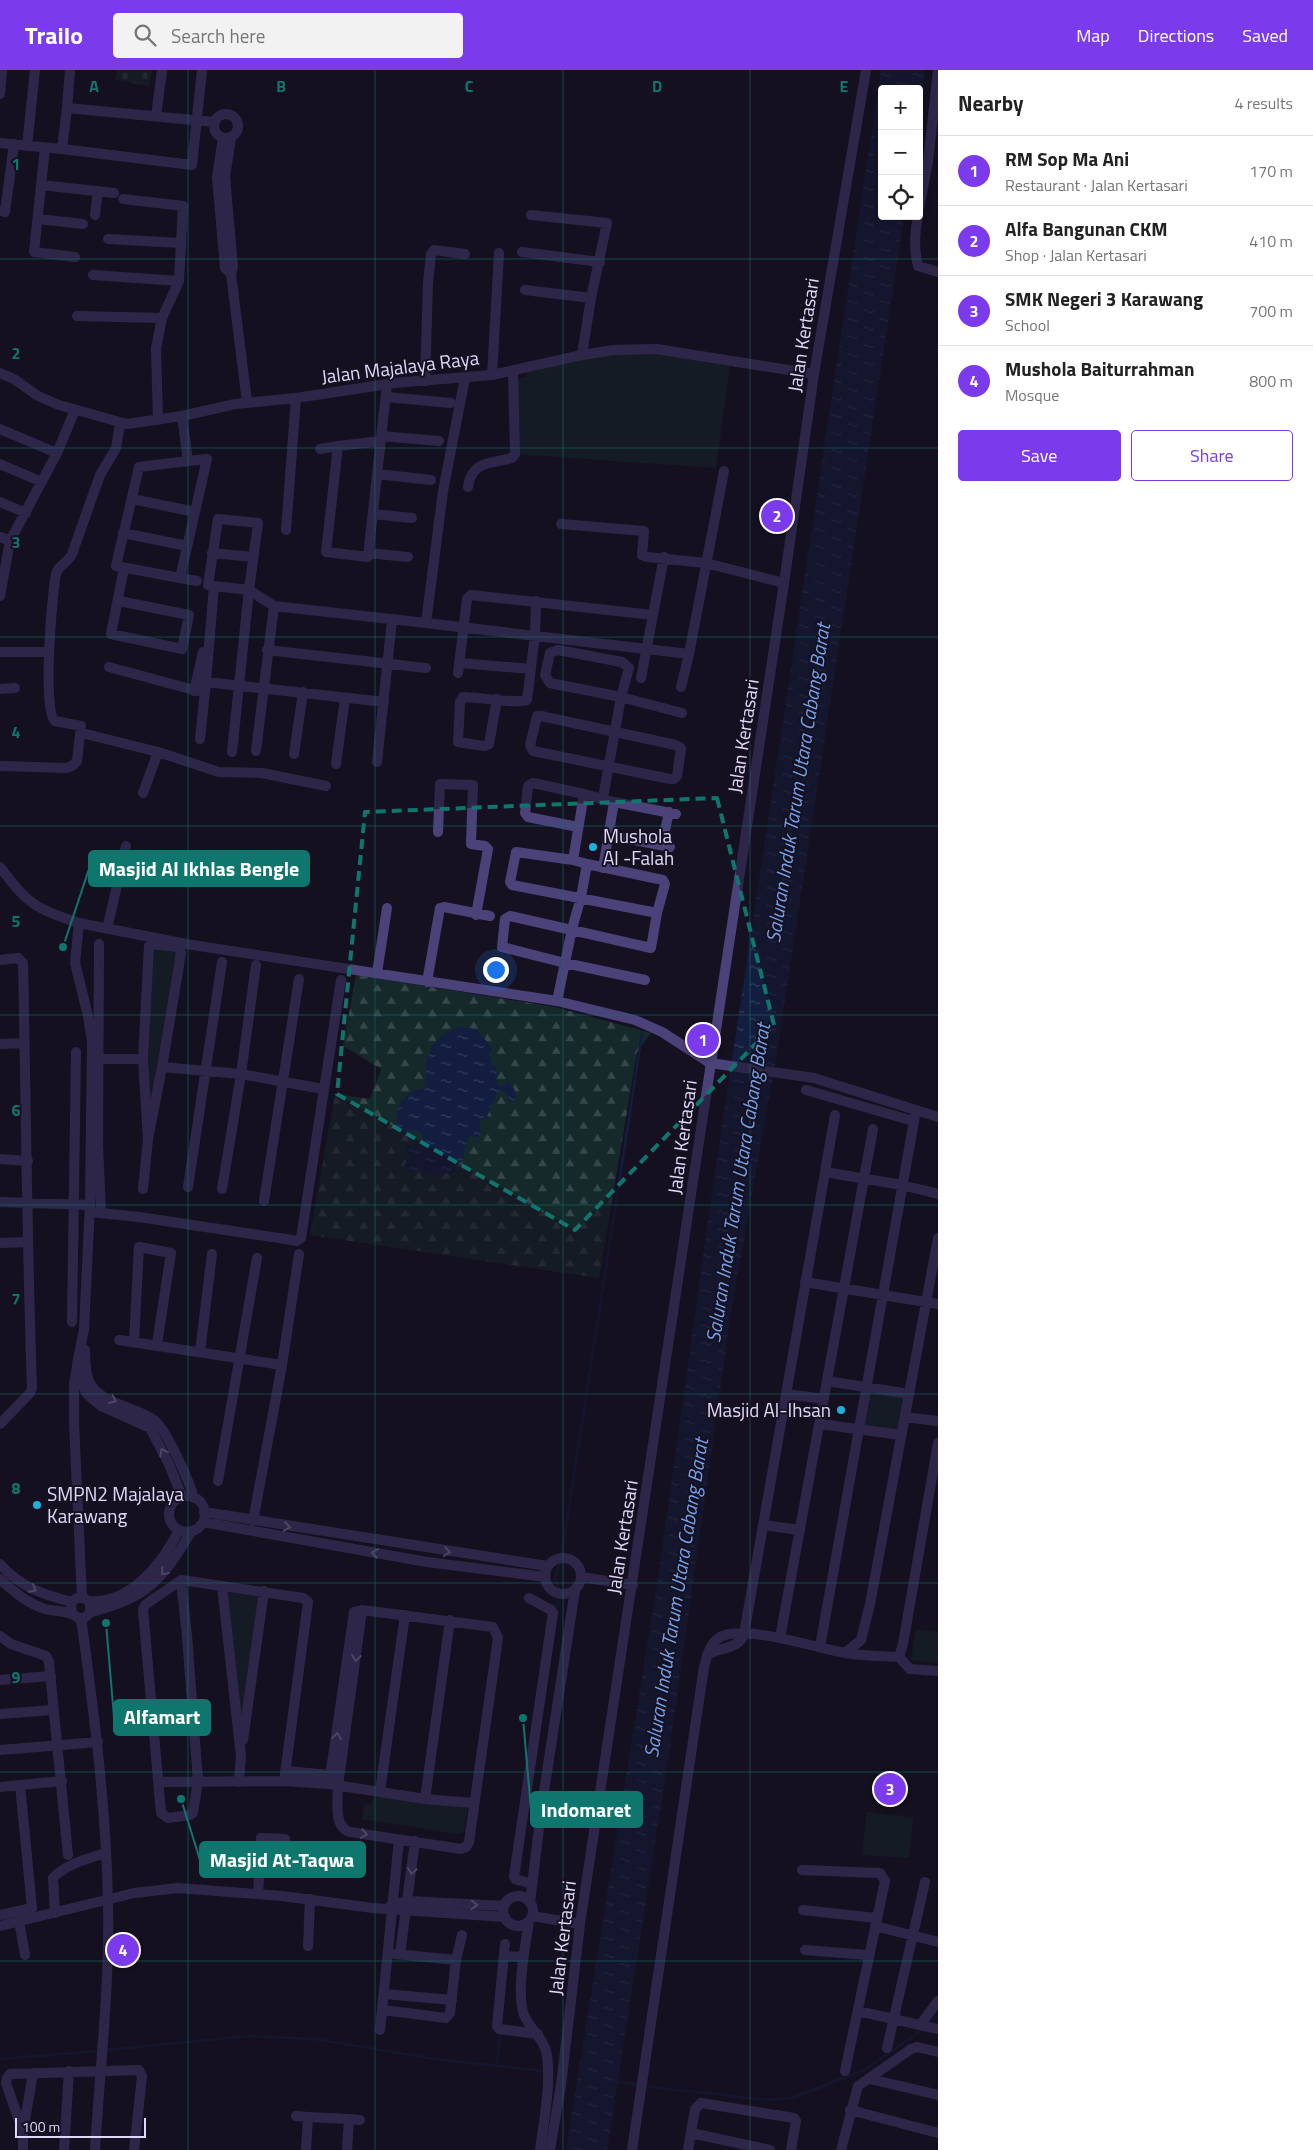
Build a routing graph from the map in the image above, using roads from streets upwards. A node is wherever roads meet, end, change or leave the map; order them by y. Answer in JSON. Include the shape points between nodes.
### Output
{"nodes":[{"id":1,"x":2,"y":70,"type":"edge"},
{"id":2,"x":35,"y":70,"type":"edge"},
{"id":3,"x":70,"y":70,"type":"edge"},
{"id":4,"x":162,"y":70,"type":"edge"},
{"id":5,"x":202,"y":70,"type":"edge"},
{"id":6,"x":866,"y":70,"type":"edge"},
{"id":7,"x":938,"y":70,"type":"edge"},
{"id":8,"x":0,"y":94,"type":"edge"},
{"id":9,"x":66,"y":108,"type":"junction"},
{"id":10,"x":156,"y":117,"type":"junction"},
{"id":11,"x":196,"y":121,"type":"junction"},
{"id":12,"x":214,"y":122,"type":"junction"},
{"id":13,"x":227,"y":138,"type":"junction"},
{"id":14,"x":0,"y":143,"type":"edge"},
{"id":15,"x":14,"y":144,"type":"junction"},
{"id":16,"x":28,"y":146,"type":"junction"},
{"id":17,"x":45,"y":148,"type":"junction"},
{"id":18,"x":62,"y":150,"type":"junction"},
{"id":19,"x":5,"y":178,"type":"edge"},
{"id":20,"x":41,"y":185,"type":"junction"},
{"id":21,"x":923,"y":188,"type":"edge"},
{"id":22,"x":98,"y":191,"type":"junction"},
{"id":23,"x":0,"y":211,"type":"edge"},
{"id":24,"x":95,"y":215,"type":"dead end"},
{"id":25,"x":531,"y":215,"type":"dead end"},
{"id":26,"x":38,"y":219,"type":"junction"},
{"id":27,"x":917,"y":220,"type":"edge"},
{"id":28,"x":83,"y":224,"type":"dead end"},
{"id":29,"x":108,"y":239,"type":"dead end"},
{"id":30,"x":181,"y":243,"type":"junction"},
{"id":31,"x":522,"y":252,"type":"dead end"},
{"id":32,"x":499,"y":253,"type":"dead end"},
{"id":33,"x":465,"y":254,"type":"dead end"},
{"id":34,"x":75,"y":257,"type":"dead end"},
{"id":35,"x":600,"y":262,"type":"junction"},
{"id":36,"x":938,"y":272,"type":"edge"},
{"id":37,"x":93,"y":275,"type":"dead end"},
{"id":38,"x":179,"y":281,"type":"junction"},
{"id":39,"x":525,"y":290,"type":"dead end"},
{"id":40,"x":591,"y":298,"type":"junction"},
{"id":41,"x":77,"y":316,"type":"dead end"},
{"id":42,"x":162,"y":318,"type":"junction"},
{"id":43,"x":582,"y":355,"type":"junction"},
{"id":44,"x":512,"y":371,"type":"junction"},
{"id":45,"x":0,"y":373,"type":"edge"},
{"id":46,"x":814,"y":374,"type":"junction"},
{"id":47,"x":492,"y":375,"type":"junction"},
{"id":48,"x":465,"y":378,"type":"junction"},
{"id":49,"x":425,"y":381,"type":"junction"},
{"id":50,"x":387,"y":384,"type":"junction"},
{"id":51,"x":386,"y":397,"type":"junction"},
{"id":52,"x":296,"y":398,"type":"junction"},
{"id":53,"x":247,"y":402,"type":"junction"},
{"id":54,"x":451,"y":403,"type":"dead end"},
{"id":55,"x":75,"y":410,"type":"junction"},
{"id":56,"x":182,"y":416,"type":"junction"},
{"id":57,"x":158,"y":420,"type":"junction"},
{"id":58,"x":120,"y":424,"type":"junction"},
{"id":59,"x":0,"y":429,"type":"edge"},
{"id":60,"x":381,"y":438,"type":"junction"},
{"id":61,"x":439,"y":442,"type":"dead end"},
{"id":62,"x":338,"y":446,"type":"junction"},
{"id":63,"x":320,"y":449,"type":"dead end"},
{"id":64,"x":58,"y":453,"type":"junction"},
{"id":65,"x":188,"y":461,"type":"junction"},
{"id":66,"x":0,"y":464,"type":"edge"},
{"id":67,"x":724,"y":471,"type":"dead end"},
{"id":68,"x":377,"y":474,"type":"junction"},
{"id":69,"x":431,"y":480,"type":"dead end"},
{"id":70,"x":42,"y":482,"type":"junction"},
{"id":71,"x":468,"y":486,"type":"dead end"},
{"id":72,"x":132,"y":499,"type":"junction"},
{"id":73,"x":0,"y":502,"type":"edge"},
{"id":74,"x":194,"y":512,"type":"junction"},
{"id":75,"x":26,"y":513,"type":"junction"},
{"id":76,"x":372,"y":514,"type":"junction"},
{"id":77,"x":412,"y":518,"type":"dead end"},
{"id":78,"x":561,"y":524,"type":"dead end"},
{"id":79,"x":286,"y":530,"type":"dead end"},
{"id":80,"x":123,"y":533,"type":"junction"},
{"id":81,"x":0,"y":537,"type":"edge"},
{"id":82,"x":10,"y":541,"type":"junction"},
{"id":83,"x":187,"y":546,"type":"junction"},
{"id":84,"x":212,"y":553,"type":"junction"},
{"id":85,"x":368,"y":553,"type":"junction"},
{"id":86,"x":253,"y":557,"type":"junction"},
{"id":87,"x":408,"y":557,"type":"dead end"},
{"id":88,"x":664,"y":558,"type":"junction"},
{"id":89,"x":706,"y":563,"type":"junction"},
{"id":90,"x":124,"y":568,"type":"junction"},
{"id":91,"x":180,"y":578,"type":"junction"},
{"id":92,"x":197,"y":581,"type":"dead end"},
{"id":93,"x":784,"y":583,"type":"junction"},
{"id":94,"x":214,"y":586,"type":"junction"},
{"id":95,"x":249,"y":590,"type":"junction"},
{"id":96,"x":0,"y":596,"type":"edge"},
{"id":97,"x":119,"y":601,"type":"junction"},
{"id":98,"x":536,"y":601,"type":"junction"},
{"id":99,"x":274,"y":606,"type":"junction"},
{"id":100,"x":212,"y":614,"type":"junction"},
{"id":101,"x":654,"y":615,"type":"junction"},
{"id":102,"x":392,"y":620,"type":"junction"},
{"id":103,"x":426,"y":624,"type":"junction"},
{"id":104,"x":463,"y":628,"type":"junction"},
{"id":105,"x":535,"y":635,"type":"junction"},
{"id":106,"x":647,"y":648,"type":"junction"},
{"id":107,"x":268,"y":650,"type":"junction"},
{"id":108,"x":0,"y":652,"type":"edge"},
{"id":109,"x":49,"y":652,"type":"junction"},
{"id":110,"x":689,"y":654,"type":"junction"},
{"id":111,"x":387,"y":663,"type":"junction"},
{"id":112,"x":109,"y":667,"type":"dead end"},
{"id":113,"x":426,"y":668,"type":"dead end"},
{"id":114,"x":531,"y":669,"type":"junction"},
{"id":115,"x":641,"y":678,"type":"dead end"},
{"id":116,"x":206,"y":682,"type":"junction"},
{"id":117,"x":240,"y":686,"type":"junction"},
{"id":118,"x":681,"y":687,"type":"dead end"},
{"id":119,"x":15,"y":688,"type":"dead end"},
{"id":120,"x":264,"y":688,"type":"junction"},
{"id":121,"x":0,"y":689,"type":"edge"},
{"id":122,"x":200,"y":692,"type":"junction"},
{"id":123,"x":303,"y":692,"type":"junction"},
{"id":124,"x":621,"y":696,"type":"junction"},
{"id":125,"x":345,"y":698,"type":"junction"},
{"id":126,"x":497,"y":698,"type":"junction"},
{"id":127,"x":384,"y":702,"type":"junction"},
{"id":128,"x":682,"y":713,"type":"dead end"},
{"id":129,"x":614,"y":730,"type":"junction"},
{"id":130,"x":82,"y":733,"type":"junction"},
{"id":131,"x":200,"y":739,"type":"dead end"},
{"id":132,"x":158,"y":752,"type":"junction"},
{"id":133,"x":232,"y":752,"type":"dead end"},
{"id":134,"x":256,"y":752,"type":"dead end"},
{"id":135,"x":294,"y":754,"type":"dead end"},
{"id":136,"x":377,"y":762,"type":"dead end"},
{"id":137,"x":336,"y":764,"type":"dead end"},
{"id":138,"x":0,"y":766,"type":"edge"},
{"id":139,"x":607,"y":766,"type":"junction"},
{"id":140,"x":326,"y":786,"type":"dead end"},
{"id":141,"x":143,"y":793,"type":"dead end"},
{"id":142,"x":584,"y":794,"type":"junction"},
{"id":143,"x":603,"y":798,"type":"junction"},
{"id":144,"x":614,"y":802,"type":"junction"},
{"id":145,"x":578,"y":827,"type":"junction"},
{"id":146,"x":438,"y":832,"type":"dead end"},
{"id":147,"x":609,"y":835,"type":"junction"},
{"id":148,"x":126,"y":846,"type":"dead end"},
{"id":149,"x":573,"y":860,"type":"junction"},
{"id":150,"x":587,"y":864,"type":"junction"},
{"id":151,"x":0,"y":867,"type":"edge"},
{"id":152,"x":603,"y":868,"type":"junction"},
{"id":153,"x":581,"y":897,"type":"junction"},
{"id":154,"x":387,"y":908,"type":"dead end"},
{"id":155,"x":658,"y":913,"type":"junction"},
{"id":156,"x":476,"y":915,"type":"junction"},
{"id":157,"x":490,"y":916,"type":"dead end"},
{"id":158,"x":79,"y":923,"type":"junction"},
{"id":159,"x":107,"y":929,"type":"junction"},
{"id":160,"x":572,"y":929,"type":"junction"},
{"id":161,"x":99,"y":944,"type":"dead end"},
{"id":162,"x":0,"y":960,"type":"edge"},
{"id":163,"x":222,"y":962,"type":"dead end"},
{"id":164,"x":565,"y":964,"type":"junction"},
{"id":165,"x":256,"y":966,"type":"dead end"},
{"id":166,"x":377,"y":973,"type":"junction"},
{"id":167,"x":299,"y":980,"type":"dead end"},
{"id":168,"x":341,"y":980,"type":"dead end"},
{"id":169,"x":645,"y":980,"type":"dead end"},
{"id":170,"x":427,"y":982,"type":"junction"},
{"id":171,"x":557,"y":1001,"type":"junction"},
{"id":172,"x":0,"y":1044,"type":"edge"},
{"id":173,"x":25,"y":1044,"type":"junction"},
{"id":174,"x":76,"y":1052,"type":"dead end"},
{"id":175,"x":98,"y":1059,"type":"junction"},
{"id":176,"x":143,"y":1059,"type":"junction"},
{"id":177,"x":710,"y":1063,"type":"junction"},
{"id":178,"x":162,"y":1067,"type":"junction"},
{"id":179,"x":206,"y":1070,"type":"junction"},
{"id":180,"x":241,"y":1074,"type":"junction"},
{"id":181,"x":283,"y":1081,"type":"junction"},
{"id":182,"x":323,"y":1089,"type":"junction"},
{"id":183,"x":806,"y":1090,"type":"dead end"},
{"id":184,"x":916,"y":1110,"type":"junction"},
{"id":185,"x":835,"y":1115,"type":"dead end"},
{"id":186,"x":938,"y":1117,"type":"edge"},
{"id":187,"x":913,"y":1121,"type":"junction"},
{"id":188,"x":873,"y":1129,"type":"dead end"},
{"id":189,"x":148,"y":1139,"type":"junction"},
{"id":190,"x":0,"y":1159,"type":"edge"},
{"id":191,"x":28,"y":1161,"type":"junction"},
{"id":192,"x":825,"y":1172,"type":"junction"},
{"id":193,"x":864,"y":1178,"type":"junction"},
{"id":194,"x":902,"y":1185,"type":"junction"},
{"id":195,"x":188,"y":1187,"type":"dead end"},
{"id":196,"x":143,"y":1189,"type":"dead end"},
{"id":197,"x":222,"y":1189,"type":"dead end"},
{"id":198,"x":938,"y":1194,"type":"edge"},
{"id":199,"x":264,"y":1201,"type":"dead end"},
{"id":200,"x":0,"y":1202,"type":"edge"},
{"id":201,"x":27,"y":1202,"type":"junction"},
{"id":202,"x":74,"y":1203,"type":"junction"},
{"id":203,"x":90,"y":1208,"type":"junction"},
{"id":204,"x":101,"y":1213,"type":"junction"},
{"id":205,"x":938,"y":1238,"type":"edge"},
{"id":206,"x":27,"y":1242,"type":"junction"},
{"id":207,"x":0,"y":1243,"type":"edge"},
{"id":208,"x":212,"y":1254,"type":"dead end"},
{"id":209,"x":299,"y":1254,"type":"dead end"},
{"id":210,"x":256,"y":1258,"type":"dead end"},
{"id":211,"x":806,"y":1282,"type":"junction"},
{"id":212,"x":844,"y":1288,"type":"junction"},
{"id":213,"x":883,"y":1294,"type":"junction"},
{"id":214,"x":926,"y":1302,"type":"junction"},
{"id":215,"x":938,"y":1304,"type":"edge"},
{"id":216,"x":72,"y":1322,"type":"dead end"},
{"id":217,"x":84,"y":1329,"type":"junction"},
{"id":218,"x":119,"y":1340,"type":"dead end"},
{"id":219,"x":134,"y":1342,"type":"junction"},
{"id":220,"x":157,"y":1344,"type":"junction"},
{"id":221,"x":200,"y":1352,"type":"junction"},
{"id":222,"x":239,"y":1358,"type":"junction"},
{"id":223,"x":282,"y":1365,"type":"junction"},
{"id":224,"x":78,"y":1366,"type":"junction"},
{"id":225,"x":827,"y":1381,"type":"junction"},
{"id":226,"x":866,"y":1387,"type":"junction"},
{"id":227,"x":786,"y":1394,"type":"junction"},
{"id":228,"x":909,"y":1394,"type":"junction"},
{"id":229,"x":824,"y":1399,"type":"junction"},
{"id":230,"x":904,"y":1417,"type":"junction"},
{"id":231,"x":938,"y":1421,"type":"edge"},
{"id":232,"x":0,"y":1424,"type":"edge"},
{"id":233,"x":820,"y":1424,"type":"junction"},
{"id":234,"x":858,"y":1429,"type":"junction"},
{"id":235,"x":901,"y":1435,"type":"junction"},
{"id":236,"x":938,"y":1443,"type":"edge"},
{"id":237,"x":218,"y":1481,"type":"dead end"},
{"id":238,"x":182,"y":1497,"type":"junction"},
{"id":239,"x":194,"y":1498,"type":"junction"},
{"id":240,"x":204,"y":1517,"type":"junction"},
{"id":241,"x":253,"y":1521,"type":"junction"},
{"id":242,"x":763,"y":1525,"type":"junction"},
{"id":243,"x":179,"y":1530,"type":"junction"},
{"id":244,"x":800,"y":1530,"type":"junction"},
{"id":245,"x":191,"y":1532,"type":"junction"},
{"id":246,"x":474,"y":1555,"type":"junction"},
{"id":247,"x":0,"y":1564,"type":"edge"},
{"id":248,"x":547,"y":1566,"type":"junction"},
{"id":249,"x":472,"y":1568,"type":"junction"},
{"id":250,"x":581,"y":1577,"type":"junction"},
{"id":251,"x":545,"y":1578,"type":"junction"},
{"id":252,"x":0,"y":1579,"type":"edge"},
{"id":253,"x":181,"y":1580,"type":"junction"},
{"id":254,"x":633,"y":1585,"type":"junction"},
{"id":255,"x":222,"y":1586,"type":"junction"},
{"id":256,"x":575,"y":1590,"type":"junction"},
{"id":257,"x":264,"y":1591,"type":"junction"},
{"id":258,"x":529,"y":1598,"type":"dead end"},
{"id":259,"x":80,"y":1600,"type":"junction"},
{"id":260,"x":81,"y":1615,"type":"junction"},
{"id":261,"x":405,"y":1615,"type":"junction"},
{"id":262,"x":450,"y":1620,"type":"junction"},
{"id":263,"x":744,"y":1634,"type":"junction"},
{"id":264,"x":0,"y":1636,"type":"edge"},
{"id":265,"x":780,"y":1638,"type":"junction"},
{"id":266,"x":548,"y":1640,"type":"junction"},
{"id":267,"x":566,"y":1643,"type":"junction"},
{"id":268,"x":5,"y":1644,"type":"edge"},
{"id":269,"x":820,"y":1647,"type":"junction"},
{"id":270,"x":845,"y":1653,"type":"junction"},
{"id":271,"x":899,"y":1657,"type":"junction"},
{"id":272,"x":938,"y":1671,"type":"edge"},
{"id":273,"x":51,"y":1676,"type":"junction"},
{"id":274,"x":0,"y":1680,"type":"edge"},
{"id":275,"x":539,"y":1709,"type":"junction"},
{"id":276,"x":53,"y":1710,"type":"junction"},
{"id":277,"x":556,"y":1711,"type":"junction"},
{"id":278,"x":0,"y":1714,"type":"edge"},
{"id":279,"x":98,"y":1742,"type":"junction"},
{"id":280,"x":57,"y":1745,"type":"junction"},
{"id":281,"x":0,"y":1750,"type":"edge"},
{"id":282,"x":241,"y":1756,"type":"junction"},
{"id":283,"x":285,"y":1776,"type":"junction"},
{"id":284,"x":198,"y":1781,"type":"junction"},
{"id":285,"x":332,"y":1781,"type":"junction"},
{"id":286,"x":62,"y":1782,"type":"junction"},
{"id":287,"x":159,"y":1782,"type":"junction"},
{"id":288,"x":239,"y":1782,"type":"junction"},
{"id":289,"x":20,"y":1785,"type":"junction"},
{"id":290,"x":0,"y":1787,"type":"edge"},
{"id":291,"x":380,"y":1792,"type":"junction"},
{"id":292,"x":425,"y":1799,"type":"junction"},
{"id":293,"x":474,"y":1803,"type":"junction"},
{"id":294,"x":524,"y":1807,"type":"junction"},
{"id":295,"x":541,"y":1811,"type":"junction"},
{"id":296,"x":285,"y":1838,"type":"dead end"},
{"id":297,"x":399,"y":1840,"type":"junction"},
{"id":298,"x":415,"y":1841,"type":"junction"},
{"id":299,"x":106,"y":1852,"type":"junction"},
{"id":300,"x":68,"y":1855,"type":"dead end"},
{"id":301,"x":802,"y":1870,"type":"dead end"},
{"id":302,"x":925,"y":1882,"type":"dead end"},
{"id":303,"x":532,"y":1884,"type":"junction"},
{"id":304,"x":258,"y":1894,"type":"junction"},
{"id":305,"x":310,"y":1899,"type":"junction"},
{"id":306,"x":108,"y":1901,"type":"junction"},
{"id":307,"x":530,"y":1903,"type":"junction"},
{"id":308,"x":408,"y":1905,"type":"junction"},
{"id":309,"x":504,"y":1906,"type":"junction"},
{"id":310,"x":393,"y":1907,"type":"junction"},
{"id":311,"x":803,"y":1910,"type":"dead end"},
{"id":312,"x":55,"y":1913,"type":"junction"},
{"id":313,"x":0,"y":1915,"type":"edge"},
{"id":314,"x":505,"y":1917,"type":"junction"},
{"id":315,"x":531,"y":1919,"type":"junction"},
{"id":316,"x":19,"y":1921,"type":"junction"},
{"id":317,"x":876,"y":1922,"type":"junction"},
{"id":318,"x":580,"y":1924,"type":"junction"},
{"id":319,"x":0,"y":1926,"type":"edge"},
{"id":320,"x":462,"y":1936,"type":"dead end"},
{"id":321,"x":913,"y":1936,"type":"junction"},
{"id":322,"x":938,"y":1942,"type":"edge"},
{"id":323,"x":505,"y":1944,"type":"dead end"},
{"id":324,"x":308,"y":1946,"type":"dead end"},
{"id":325,"x":805,"y":1950,"type":"dead end"},
{"id":326,"x":389,"y":1953,"type":"junction"},
{"id":327,"x":400,"y":1954,"type":"junction"},
{"id":328,"x":25,"y":1955,"type":"dead end"},
{"id":329,"x":868,"y":1955,"type":"junction"},
{"id":330,"x":504,"y":1956,"type":"junction"},
{"id":331,"x":523,"y":1957,"type":"junction"},
{"id":332,"x":456,"y":1960,"type":"junction"},
{"id":333,"x":385,"y":1994,"type":"junction"},
{"id":334,"x":452,"y":2000,"type":"junction"},
{"id":335,"x":938,"y":2001,"type":"edge"},
{"id":336,"x":383,"y":2010,"type":"junction"},
{"id":337,"x":858,"y":2011,"type":"junction"},
{"id":338,"x":895,"y":2018,"type":"junction"},
{"id":339,"x":921,"y":2024,"type":"junction"},
{"id":340,"x":935,"y":2028,"type":"edge"},
{"id":341,"x":380,"y":2030,"type":"dead end"},
{"id":342,"x":538,"y":2034,"type":"junction"},
{"id":343,"x":887,"y":2048,"type":"dead end"},
{"id":344,"x":938,"y":2052,"type":"edge"},
{"id":345,"x":69,"y":2071,"type":"junction"},
{"id":346,"x":845,"y":2071,"type":"dead end"},
{"id":347,"x":33,"y":2072,"type":"junction"},
{"id":348,"x":100,"y":2072,"type":"junction"},
{"id":349,"x":870,"y":2079,"type":"junction"},
{"id":350,"x":938,"y":2095,"type":"edge"},
{"id":351,"x":850,"y":2110,"type":"junction"},
{"id":352,"x":296,"y":2116,"type":"dead end"},
{"id":353,"x":308,"y":2117,"type":"junction"},
{"id":354,"x":348,"y":2119,"type":"junction"},
{"id":355,"x":360,"y":2120,"type":"dead end"},
{"id":356,"x":23,"y":2132,"type":"junction"},
{"id":357,"x":691,"y":2133,"type":"junction"},
{"id":358,"x":938,"y":2133,"type":"edge"},
{"id":359,"x":23,"y":2150,"type":"edge"},
{"id":360,"x":64,"y":2150,"type":"edge"},
{"id":361,"x":95,"y":2150,"type":"edge"},
{"id":362,"x":134,"y":2150,"type":"edge"},
{"id":363,"x":306,"y":2150,"type":"edge"},
{"id":364,"x":347,"y":2150,"type":"edge"},
{"id":365,"x":540,"y":2150,"type":"edge"},
{"id":366,"x":550,"y":2150,"type":"edge"},
{"id":367,"x":632,"y":2150,"type":"edge"},
{"id":368,"x":688,"y":2150,"type":"edge"},
{"id":369,"x":770,"y":2150,"type":"edge"},
{"id":370,"x":791,"y":2150,"type":"edge"},
{"id":371,"x":841,"y":2150,"type":"edge"}],
"edges":[{"from":1,"to":8,"type":"street"},
{"from":2,"to":16,"type":"street"},
{"from":3,"to":9,"type":"street"},
{"from":4,"to":10,"type":"street"},
{"from":5,"to":11,"type":"street"},
{"from":6,"to":46,"type":"street","name":"Jalan Kertasari"},
{"from":7,"to":21,"type":"street"},
{"from":9,"to":10,"type":"street"},
{"from":9,"to":18,"type":"street"},
{"from":10,"to":11,"type":"street"},
{"from":11,"to":12,"type":"street"},
{"from":11,"to":18,"type":"street","via":[[192,165]]},
{"from":12,"to":13,"type":"street","via":[[215,131]]},
{"from":12,"to":13,"type":"street","via":[[224,114],[235,118],[238,129]]},
{"from":13,"to":53,"type":"street","via":[[217,178],[225,268],[230,274]]},
{"from":14,"to":15,"type":"street"},
{"from":15,"to":16,"type":"street"},
{"from":15,"to":19,"type":"street"},
{"from":16,"to":17,"type":"street"},
{"from":17,"to":18,"type":"street"},
{"from":17,"to":20,"type":"street"},
{"from":19,"to":23,"type":"street","via":[[5,212]]},
{"from":20,"to":22,"type":"street"},
{"from":20,"to":26,"type":"street"},
{"from":22,"to":24,"type":"street"},
{"from":22,"to":30,"type":"street","via":[[183,206]]},
{"from":25,"to":35,"type":"street","via":[[607,223]]},
{"from":26,"to":28,"type":"street"},
{"from":26,"to":34,"type":"street","via":[[34,252]]},
{"from":27,"to":36,"type":"street","via":[[914,243],[918,266]]},
{"from":29,"to":30,"type":"street"},
{"from":30,"to":38,"type":"street"},
{"from":31,"to":35,"type":"street"},
{"from":32,"to":47,"type":"street"},
{"from":33,"to":49,"type":"street","via":[[434,250],[432,254]]},
{"from":35,"to":40,"type":"street"},
{"from":37,"to":38,"type":"street"},
{"from":38,"to":42,"type":"street"},
{"from":39,"to":40,"type":"street"},
{"from":40,"to":43,"type":"street"},
{"from":41,"to":42,"type":"street"},
{"from":42,"to":57,"type":"street","via":[[156,348]]},
{"from":43,"to":44,"type":"street","name":"Jalan Majalaya Raya"},
{"from":43,"to":46,"type":"street","name":"Jalan Majalaya Raya","via":[[657,349]]},
{"from":44,"to":47,"type":"street","name":"Jalan Majalaya Raya"},
{"from":44,"to":71,"type":"street","via":[[515,454],[508,459],[480,465]]},
{"from":45,"to":55,"type":"street","name":"Jalan Majalaya Raya","via":[[38,396]]},
{"from":46,"to":93,"type":"street","name":"Jalan Kertasari"},
{"from":47,"to":48,"type":"street","name":"Jalan Majalaya Raya"},
{"from":48,"to":49,"type":"street","name":"Jalan Majalaya Raya"},
{"from":48,"to":103,"type":"street","via":[[443,491]]},
{"from":49,"to":50,"type":"street","name":"Jalan Majalaya Raya"},
{"from":50,"to":51,"type":"street"},
{"from":50,"to":52,"type":"street","name":"Jalan Majalaya Raya"},
{"from":51,"to":54,"type":"street"},
{"from":51,"to":60,"type":"street"},
{"from":52,"to":53,"type":"street","name":"Jalan Majalaya Raya"},
{"from":52,"to":79,"type":"street"},
{"from":53,"to":56,"type":"street","name":"Jalan Majalaya Raya"},
{"from":55,"to":58,"type":"street","name":"Jalan Majalaya Raya"},
{"from":55,"to":64,"type":"street"},
{"from":56,"to":57,"type":"street","name":"Jalan Majalaya Raya"},
{"from":56,"to":65,"type":"street"},
{"from":57,"to":58,"type":"street","name":"Jalan Majalaya Raya"},
{"from":58,"to":109,"type":"street","via":[[116,448],[100,475],[72,554],[56,574]]},
{"from":59,"to":64,"type":"street"},
{"from":60,"to":61,"type":"street"},
{"from":60,"to":62,"type":"street"},
{"from":60,"to":68,"type":"street"},
{"from":62,"to":63,"type":"street"},
{"from":62,"to":85,"type":"street","via":[[326,552],[368,557]]},
{"from":64,"to":70,"type":"street"},
{"from":65,"to":72,"type":"street","via":[[139,467]]},
{"from":65,"to":74,"type":"street","via":[[207,459]]},
{"from":66,"to":70,"type":"street"},
{"from":67,"to":89,"type":"street"},
{"from":68,"to":69,"type":"street"},
{"from":68,"to":76,"type":"street"},
{"from":70,"to":75,"type":"street"},
{"from":72,"to":74,"type":"street"},
{"from":72,"to":80,"type":"street"},
{"from":73,"to":75,"type":"street"},
{"from":74,"to":83,"type":"street"},
{"from":75,"to":82,"type":"street"},
{"from":76,"to":77,"type":"street"},
{"from":76,"to":85,"type":"street"},
{"from":78,"to":88,"type":"street","via":[[644,531],[642,555]]},
{"from":80,"to":83,"type":"street"},
{"from":80,"to":90,"type":"street","via":[[116,566]]},
{"from":81,"to":82,"type":"street"},
{"from":82,"to":96,"type":"street"},
{"from":83,"to":91,"type":"street"},
{"from":84,"to":86,"type":"street"},
{"from":84,"to":86,"type":"street","via":[[218,519],[258,523]]},
{"from":84,"to":94,"type":"street","via":[[208,585]]},
{"from":85,"to":87,"type":"street"},
{"from":86,"to":95,"type":"street"},
{"from":88,"to":89,"type":"street"},
{"from":88,"to":101,"type":"street"},
{"from":89,"to":93,"type":"street"},
{"from":89,"to":110,"type":"street"},
{"from":90,"to":91,"type":"street"},
{"from":90,"to":97,"type":"street"},
{"from":91,"to":92,"type":"street"},
{"from":93,"to":177,"type":"street","name":"Jalan Kertasari"},
{"from":94,"to":95,"type":"street"},
{"from":94,"to":100,"type":"street"},
{"from":95,"to":99,"type":"street"},
{"from":95,"to":117,"type":"street"},
{"from":97,"to":97,"type":"street","via":[[112,634],[182,649],[189,615]]},
{"from":98,"to":101,"type":"street"},
{"from":98,"to":104,"type":"street","via":[[471,595],[467,599]]},
{"from":98,"to":105,"type":"street"},
{"from":99,"to":102,"type":"street"},
{"from":99,"to":107,"type":"street"},
{"from":100,"to":116,"type":"street"},
{"from":100,"to":122,"type":"street"},
{"from":101,"to":106,"type":"street"},
{"from":102,"to":103,"type":"street"},
{"from":102,"to":111,"type":"street"},
{"from":103,"to":104,"type":"street"},
{"from":104,"to":105,"type":"street"},
{"from":104,"to":114,"type":"street","via":[[459,668]]},
{"from":105,"to":106,"type":"street"},
{"from":105,"to":114,"type":"street"},
{"from":106,"to":110,"type":"street"},
{"from":106,"to":115,"type":"street"},
{"from":107,"to":111,"type":"street"},
{"from":107,"to":120,"type":"street"},
{"from":108,"to":109,"type":"street"},
{"from":109,"to":130,"type":"street","via":[[51,717],[55,721],[81,726]]},
{"from":110,"to":118,"type":"street"},
{"from":111,"to":113,"type":"street"},
{"from":111,"to":127,"type":"street"},
{"from":112,"to":122,"type":"street"},
{"from":114,"to":126,"type":"street","via":[[527,700],[519,702]]},
{"from":116,"to":117,"type":"street"},
{"from":116,"to":122,"type":"street"},
{"from":117,"to":120,"type":"street"},
{"from":117,"to":133,"type":"street"},
{"from":119,"to":121,"type":"street"},
{"from":120,"to":123,"type":"street"},
{"from":120,"to":134,"type":"street"},
{"from":122,"to":131,"type":"street"},
{"from":123,"to":125,"type":"street"},
{"from":123,"to":135,"type":"street"},
{"from":124,"to":124,"type":"street","via":[[629,668],[622,662],[558,650],[550,653],[545,675],[550,682]]},
{"from":124,"to":128,"type":"street"},
{"from":124,"to":129,"type":"street"},
{"from":125,"to":127,"type":"street"},
{"from":125,"to":137,"type":"street"},
{"from":126,"to":126,"type":"street","via":[[489,744],[458,742],[462,698]]},
{"from":127,"to":136,"type":"street"},
{"from":129,"to":139,"type":"street"},
{"from":129,"to":139,"type":"street","via":[[676,745],[682,754],[674,779]]},
{"from":129,"to":139,"type":"street","via":[[541,716],[535,719],[530,745],[532,751]]},
{"from":130,"to":132,"type":"street"},
{"from":130,"to":138,"type":"street","via":[[77,761],[69,767]]},
{"from":132,"to":140,"type":"street","via":[[219,772],[262,773]]},
{"from":132,"to":141,"type":"street"},
{"from":139,"to":143,"type":"street"},
{"from":142,"to":143,"type":"street"},
{"from":142,"to":145,"type":"street"},
{"from":142,"to":145,"type":"street","via":[[533,783],[528,786],[526,815]]},
{"from":143,"to":144,"type":"street"},
{"from":144,"to":147,"type":"street"},
{"from":144,"to":147,"type":"street","via":[[673,813],[666,846]]},
{"from":145,"to":149,"type":"street"},
{"from":146,"to":156,"type":"street","via":[[439,786],[473,785],[471,844],[488,849]]},
{"from":147,"to":152,"type":"street"},
{"from":148,"to":159,"type":"street"},
{"from":149,"to":150,"type":"street"},
{"from":149,"to":153,"type":"street","via":[[516,852],[510,882]]},
{"from":150,"to":152,"type":"street"},
{"from":150,"to":153,"type":"street"},
{"from":151,"to":158,"type":"street","via":[[28,901]]},
{"from":152,"to":155,"type":"street","via":[[664,880]]},
{"from":153,"to":155,"type":"street"},
{"from":153,"to":160,"type":"street"},
{"from":154,"to":166,"type":"street"},
{"from":155,"to":160,"type":"street","via":[[650,949]]},
{"from":156,"to":157,"type":"street"},
{"from":156,"to":170,"type":"street","via":[[440,908]]},
{"from":158,"to":159,"type":"street"},
{"from":158,"to":203,"type":"street","via":[[74,963],[92,1041]]},
{"from":159,"to":166,"type":"street"},
{"from":160,"to":164,"type":"street"},
{"from":160,"to":164,"type":"street","via":[[510,916],[505,919],[501,944],[504,949]]},
{"from":161,"to":175,"type":"street"},
{"from":162,"to":173,"type":"street","via":[[18,958],[23,963]]},
{"from":163,"to":179,"type":"street"},
{"from":164,"to":169,"type":"street"},
{"from":164,"to":171,"type":"street"},
{"from":165,"to":180,"type":"street"},
{"from":166,"to":170,"type":"street"},
{"from":167,"to":181,"type":"street"},
{"from":168,"to":182,"type":"street"},
{"from":170,"to":171,"type":"street"},
{"from":171,"to":177,"type":"street","via":[[635,1020],[662,1032]]},
{"from":172,"to":173,"type":"street"},
{"from":173,"to":191,"type":"street"},
{"from":174,"to":202,"type":"street"},
{"from":175,"to":176,"type":"street"},
{"from":175,"to":204,"type":"street"},
{"from":176,"to":178,"type":"street","via":[[150,946],[178,947],[181,953]]},
{"from":176,"to":189,"type":"street"},
{"from":177,"to":184,"type":"street","via":[[812,1077]]},
{"from":177,"to":254,"type":"street","name":"Jalan Kertasari"},
{"from":178,"to":179,"type":"street"},
{"from":178,"to":189,"type":"street"},
{"from":179,"to":180,"type":"street"},
{"from":179,"to":195,"type":"street"},
{"from":180,"to":181,"type":"street"},
{"from":180,"to":197,"type":"street"},
{"from":181,"to":182,"type":"street"},
{"from":181,"to":199,"type":"street"},
{"from":182,"to":204,"type":"street","via":[[301,1238],[297,1241]]},
{"from":183,"to":187,"type":"street"},
{"from":184,"to":186,"type":"street"},
{"from":184,"to":187,"type":"street"},
{"from":185,"to":192,"type":"street"},
{"from":187,"to":194,"type":"street"},
{"from":188,"to":193,"type":"street"},
{"from":189,"to":196,"type":"street"},
{"from":190,"to":191,"type":"street"},
{"from":191,"to":201,"type":"street"},
{"from":192,"to":193,"type":"street"},
{"from":192,"to":211,"type":"street"},
{"from":193,"to":194,"type":"street"},
{"from":193,"to":212,"type":"street"},
{"from":194,"to":198,"type":"street"},
{"from":194,"to":213,"type":"street"},
{"from":200,"to":201,"type":"street"},
{"from":201,"to":202,"type":"street"},
{"from":201,"to":206,"type":"street"},
{"from":202,"to":203,"type":"street"},
{"from":202,"to":216,"type":"street"},
{"from":203,"to":204,"type":"street"},
{"from":203,"to":217,"type":"street"},
{"from":205,"to":214,"type":"street"},
{"from":206,"to":207,"type":"street"},
{"from":206,"to":232,"type":"street","via":[[32,1388]]},
{"from":208,"to":221,"type":"street"},
{"from":209,"to":223,"type":"street"},
{"from":210,"to":222,"type":"street"},
{"from":211,"to":212,"type":"street"},
{"from":211,"to":227,"type":"street"},
{"from":212,"to":213,"type":"street"},
{"from":212,"to":225,"type":"street"},
{"from":213,"to":214,"type":"street"},
{"from":213,"to":226,"type":"street"},
{"from":214,"to":215,"type":"street"},
{"from":214,"to":228,"type":"street"},
{"from":217,"to":224,"type":"street"},
{"from":217,"to":239,"type":"street","one_way":true,"via":[[89,1381],[99,1394],[158,1424],[188,1477]]},
{"from":218,"to":219,"type":"street"},
{"from":219,"to":220,"type":"street"},
{"from":219,"to":220,"type":"street","via":[[139,1247],[172,1253]]},
{"from":220,"to":221,"type":"street"},
{"from":221,"to":222,"type":"street"},
{"from":222,"to":223,"type":"street"},
{"from":222,"to":237,"type":"street"},
{"from":223,"to":241,"type":"street"},
{"from":238,"to":224,"type":"street","one_way":true,"via":[[150,1428],[101,1406],[87,1394],[80,1381]]},
{"from":224,"to":259,"type":"street","via":[[74,1384],[74,1422]]},
{"from":225,"to":226,"type":"street"},
{"from":225,"to":229,"type":"street"},
{"from":226,"to":228,"type":"street"},
{"from":226,"to":234,"type":"street"},
{"from":227,"to":229,"type":"street"},
{"from":227,"to":242,"type":"street"},
{"from":228,"to":230,"type":"street"},
{"from":229,"to":233,"type":"street"},
{"from":230,"to":231,"type":"street"},
{"from":230,"to":235,"type":"street"},
{"from":233,"to":234,"type":"street"},
{"from":233,"to":244,"type":"street"},
{"from":234,"to":235,"type":"street"},
{"from":234,"to":269,"type":"street"},
{"from":235,"to":270,"type":"street","via":[[861,1640]]},
{"from":236,"to":271,"type":"street"},
{"from":238,"to":239,"type":"street"},
{"from":238,"to":243,"type":"street","via":[[172,1504],[170,1510],[171,1522]]},
{"from":239,"to":240,"type":"street","via":[[199,1502]]},
{"from":240,"to":241,"type":"street"},
{"from":240,"to":245,"type":"street","via":[[200,1526]]},
{"from":249,"to":240,"type":"street","one_way":true,"via":[[427,1562]]},
{"from":241,"to":246,"type":"street","one_way":true},
{"from":242,"to":244,"type":"street"},
{"from":242,"to":263,"type":"street"},
{"from":243,"to":245,"type":"street"},
{"from":243,"to":259,"type":"street","via":[[163,1558],[137,1585],[99,1602]]},
{"from":244,"to":265,"type":"street"},
{"from":245,"to":260,"type":"street","one_way":true,"via":[[163,1574],[145,1590]]},
{"from":246,"to":248,"type":"street"},
{"from":246,"to":249,"type":"street"},
{"from":247,"to":259,"type":"street","one_way":true,"via":[[18,1581],[38,1593]]},
{"from":248,"to":250,"type":"street","via":[[557,1558],[569,1558],[578,1566]]},
{"from":248,"to":251,"type":"street"},
{"from":249,"to":251,"type":"street"},
{"from":250,"to":254,"type":"street"},
{"from":250,"to":256,"type":"street"},
{"from":251,"to":256,"type":"street","via":[[550,1590],[557,1594]]},
{"from":252,"to":260,"type":"street","via":[[32,1604]]},
{"from":253,"to":255,"type":"street"},
{"from":253,"to":284,"type":"street"},
{"from":253,"to":287,"type":"street","via":[[145,1605],[143,1610]]},
{"from":254,"to":318,"type":"street","name":"Jalan Kertasari"},
{"from":255,"to":257,"type":"street"},
{"from":255,"to":282,"type":"street"},
{"from":256,"to":267,"type":"street"},
{"from":257,"to":282,"type":"street"},
{"from":257,"to":283,"type":"street","via":[[303,1598],[308,1602]]},
{"from":258,"to":266,"type":"street","via":[[553,1613]]},
{"from":259,"to":260,"type":"street","via":[[90,1607]]},
{"from":259,"to":260,"type":"street","via":[[70,1608]]},
{"from":260,"to":279,"type":"street"},
{"from":261,"to":262,"type":"street"},
{"from":261,"to":285,"type":"street","via":[[362,1610]]},
{"from":261,"to":291,"type":"street"},
{"from":262,"to":292,"type":"street"},
{"from":262,"to":293,"type":"street","via":[[493,1627],[498,1638]]},
{"from":263,"to":265,"type":"street"},
{"from":263,"to":367,"type":"street","via":[[735,1633],[714,1642],[704,1667]]},
{"from":264,"to":268,"type":"street"},
{"from":265,"to":269,"type":"street"},
{"from":266,"to":267,"type":"street"},
{"from":266,"to":275,"type":"street"},
{"from":267,"to":277,"type":"street"},
{"from":268,"to":273,"type":"street","via":[[46,1656]]},
{"from":269,"to":270,"type":"street"},
{"from":270,"to":271,"type":"street"},
{"from":271,"to":272,"type":"street","via":[[910,1668]]},
{"from":273,"to":274,"type":"street"},
{"from":273,"to":276,"type":"street"},
{"from":275,"to":277,"type":"street"},
{"from":275,"to":294,"type":"street"},
{"from":276,"to":278,"type":"street"},
{"from":276,"to":280,"type":"street"},
{"from":277,"to":295,"type":"street"},
{"from":279,"to":280,"type":"street"},
{"from":279,"to":299,"type":"street"},
{"from":280,"to":281,"type":"street"},
{"from":280,"to":286,"type":"street"},
{"from":282,"to":288,"type":"street"},
{"from":283,"to":285,"type":"street"},
{"from":283,"to":288,"type":"street"},
{"from":284,"to":287,"type":"street"},
{"from":284,"to":287,"type":"street","via":[[193,1813],[168,1818],[161,1813]]},
{"from":284,"to":288,"type":"street"},
{"from":285,"to":291,"type":"street"},
{"from":285,"to":297,"type":"street","one_way":true,"via":[[344,1830]]},
{"from":286,"to":289,"type":"street"},
{"from":286,"to":300,"type":"street"},
{"from":289,"to":290,"type":"street"},
{"from":289,"to":313,"type":"street","via":[[32,1908]]},
{"from":291,"to":292,"type":"street"},
{"from":292,"to":293,"type":"street"},
{"from":293,"to":298,"type":"street","via":[[466,1847],[461,1849]]},
{"from":294,"to":295,"type":"street"},
{"from":294,"to":303,"type":"street","via":[[514,1877]]},
{"from":295,"to":303,"type":"street"},
{"from":296,"to":304,"type":"street","via":[[261,1838]]},
{"from":297,"to":298,"type":"street"},
{"from":297,"to":310,"type":"street"},
{"from":298,"to":308,"type":"street","one_way":true},
{"from":299,"to":306,"type":"street"},
{"from":299,"to":312,"type":"street","via":[[70,1866],[53,1878]]},
{"from":301,"to":317,"type":"street","via":[[880,1873],[885,1881]]},
{"from":302,"to":321,"type":"street"},
{"from":303,"to":307,"type":"street"},
{"from":304,"to":305,"type":"street"},
{"from":304,"to":306,"type":"street","via":[[165,1889]]},
{"from":305,"to":310,"type":"street","via":[[373,1908]]},
{"from":305,"to":324,"type":"street"},
{"from":306,"to":312,"type":"street"},
{"from":306,"to":348,"type":"street","via":[[107,1978]]},
{"from":307,"to":309,"type":"street","via":[[518,1896],[509,1899]]},
{"from":307,"to":315,"type":"street"},
{"from":308,"to":309,"type":"street","one_way":true},
{"from":308,"to":310,"type":"street"},
{"from":308,"to":314,"type":"street"},
{"from":308,"to":327,"type":"street"},
{"from":309,"to":314,"type":"street"},
{"from":310,"to":326,"type":"street"},
{"from":311,"to":317,"type":"street"},
{"from":312,"to":316,"type":"street"},
{"from":314,"to":315,"type":"street","via":[[516,1926]]},
{"from":315,"to":318,"type":"street"},
{"from":315,"to":331,"type":"street"},
{"from":316,"to":319,"type":"street"},
{"from":316,"to":328,"type":"street"},
{"from":317,"to":321,"type":"street"},
{"from":317,"to":329,"type":"street"},
{"from":318,"to":366,"type":"street","name":"Jalan Kertasari"},
{"from":320,"to":332,"type":"street"},
{"from":321,"to":322,"type":"street"},
{"from":321,"to":338,"type":"street"},
{"from":323,"to":330,"type":"street"},
{"from":325,"to":329,"type":"street"},
{"from":326,"to":327,"type":"street"},
{"from":326,"to":333,"type":"street"},
{"from":327,"to":332,"type":"street"},
{"from":329,"to":337,"type":"street"},
{"from":330,"to":331,"type":"street"},
{"from":330,"to":342,"type":"street","via":[[498,2026]]},
{"from":331,"to":342,"type":"street","via":[[522,2009]]},
{"from":332,"to":334,"type":"street"},
{"from":333,"to":334,"type":"street"},
{"from":333,"to":336,"type":"street"},
{"from":334,"to":336,"type":"street","via":[[446,2018]]},
{"from":335,"to":339,"type":"street"},
{"from":336,"to":341,"type":"street"},
{"from":337,"to":338,"type":"street"},
{"from":337,"to":346,"type":"street"},
{"from":338,"to":339,"type":"street"},
{"from":338,"to":343,"type":"street"},
{"from":339,"to":340,"type":"street"},
{"from":342,"to":365,"type":"street","via":[[544,2043],[547,2063]]},
{"from":344,"to":349,"type":"street","via":[[917,2047]]},
{"from":345,"to":347,"type":"street"},
{"from":345,"to":348,"type":"street"},
{"from":345,"to":360,"type":"street"},
{"from":347,"to":356,"type":"street"},
{"from":347,"to":356,"type":"street","via":[[10,2074],[6,2080]]},
{"from":348,"to":361,"type":"street"},
{"from":348,"to":362,"type":"street","via":[[141,2072]]},
{"from":349,"to":350,"type":"street"},
{"from":349,"to":351,"type":"street","via":[[858,2086]]},
{"from":351,"to":358,"type":"street"},
{"from":351,"to":371,"type":"street"},
{"from":352,"to":353,"type":"street"},
{"from":353,"to":354,"type":"street"},
{"from":353,"to":363,"type":"street"},
{"from":354,"to":355,"type":"street"},
{"from":354,"to":364,"type":"street"},
{"from":356,"to":359,"type":"street"},
{"from":357,"to":368,"type":"street"},
{"from":357,"to":369,"type":"street"},
{"from":357,"to":370,"type":"street","via":[[695,2109],[701,2103],[790,2116],[796,2121]]}]}
